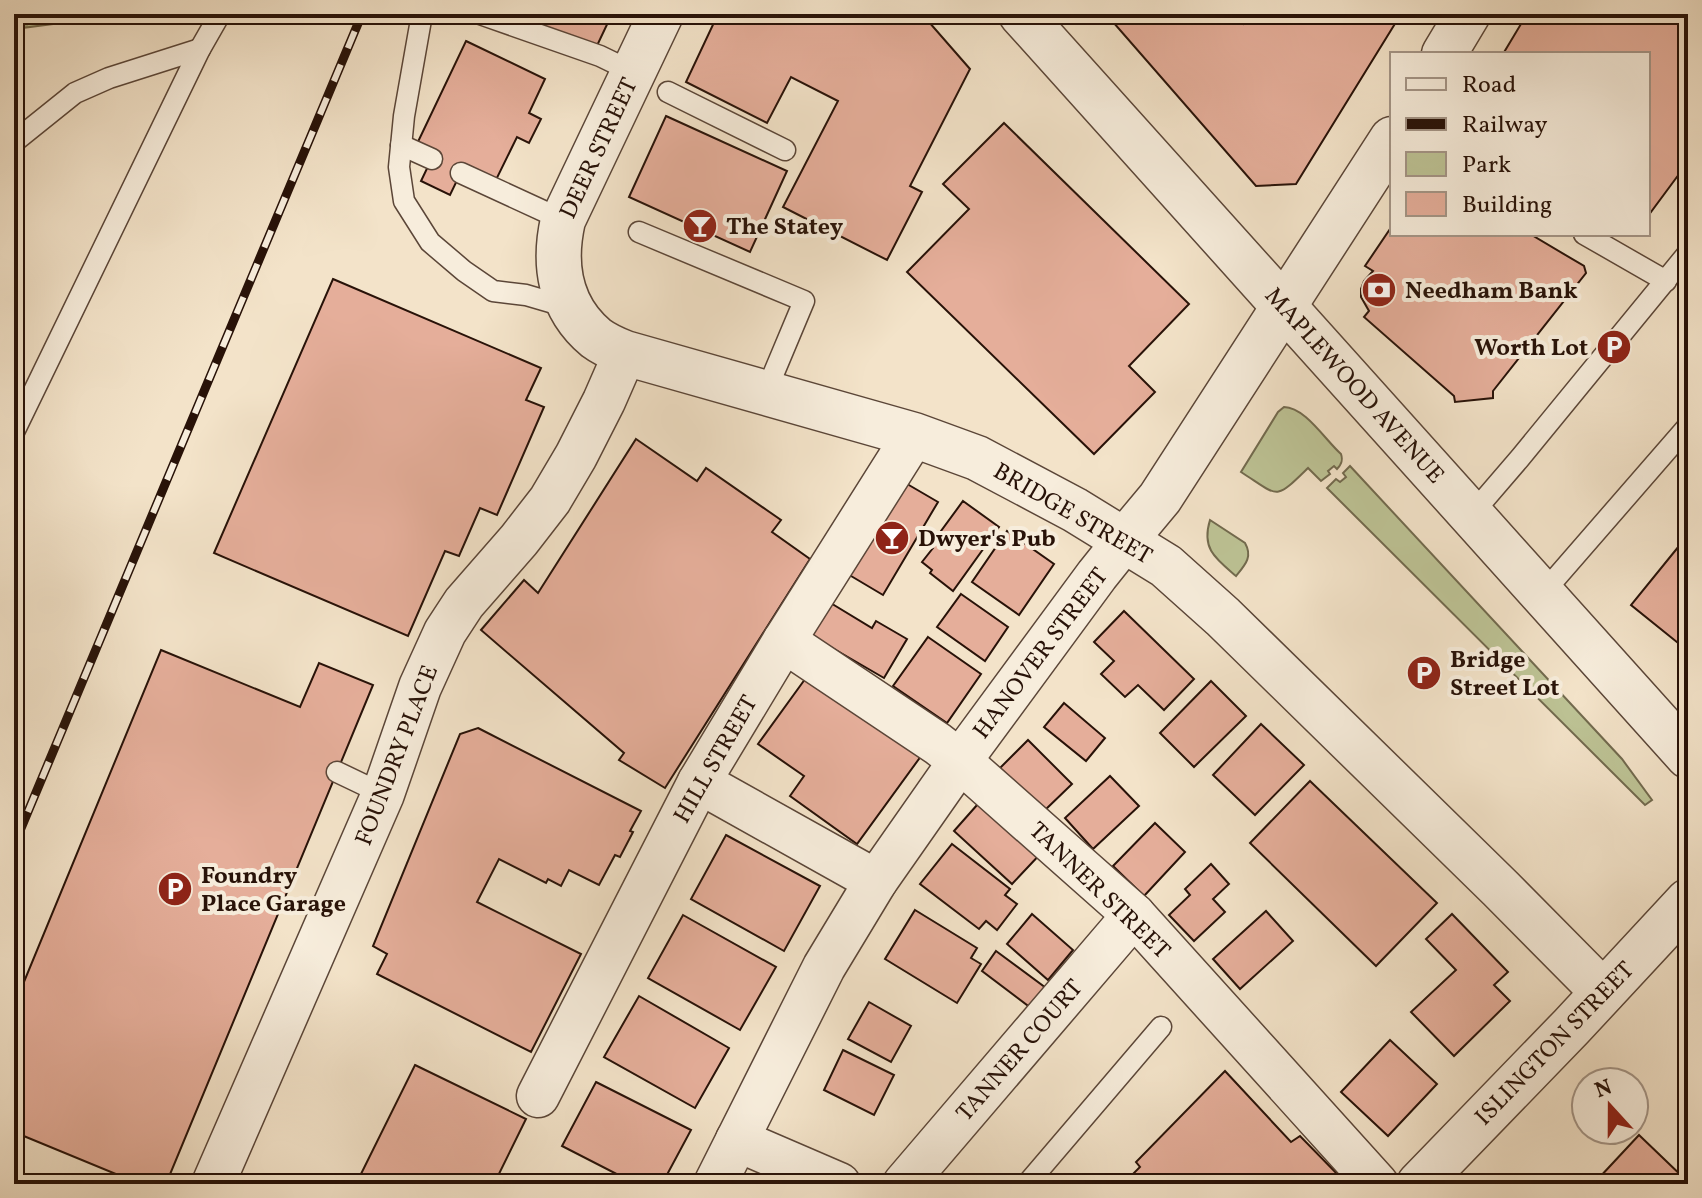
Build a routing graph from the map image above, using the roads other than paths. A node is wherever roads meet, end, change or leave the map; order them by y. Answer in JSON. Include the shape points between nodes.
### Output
{"nodes":[{"id":1,"x":220,"y":14,"type":"edge"},
{"id":2,"x":422,"y":14,"type":"edge"},
{"id":3,"x":480,"y":14,"type":"edge"},
{"id":4,"x":661,"y":14,"type":"edge"},
{"id":5,"x":1021,"y":14,"type":"edge"},
{"id":6,"x":1468,"y":14,"type":"edge"},
{"id":7,"x":200,"y":49,"type":"junction"},
{"id":8,"x":1445,"y":52,"type":"edge"},
{"id":9,"x":650,"y":82,"type":"junction"},
{"id":10,"x":14,"y":142,"type":"edge"},
{"id":11,"x":1390,"y":142,"type":"edge"},
{"id":12,"x":401,"y":145,"type":"junction"},
{"id":13,"x":785,"y":150,"type":"dead end"},
{"id":14,"x":432,"y":159,"type":"dead end"},
{"id":15,"x":461,"y":173,"type":"dead end"},
{"id":16,"x":563,"y":220,"type":"junction"},
{"id":17,"x":639,"y":232,"type":"dead end"},
{"id":18,"x":1587,"y":236,"type":"edge"},
{"id":19,"x":1688,"y":253,"type":"edge"},
{"id":20,"x":1666,"y":281,"type":"junction"},
{"id":21,"x":567,"y":297,"type":"junction"},
{"id":22,"x":1284,"y":304,"type":"junction"},
{"id":23,"x":625,"y":353,"type":"junction"},
{"id":24,"x":765,"y":394,"type":"junction"},
{"id":25,"x":1688,"y":426,"type":"edge"},
{"id":26,"x":14,"y":432,"type":"edge"},
{"id":27,"x":914,"y":435,"type":"junction"},
{"id":28,"x":1471,"y":515,"type":"junction"},
{"id":29,"x":1125,"y":540,"type":"junction"},
{"id":30,"x":1542,"y":594,"type":"junction"},
{"id":31,"x":784,"y":641,"type":"junction"},
{"id":32,"x":1688,"y":756,"type":"edge"},
{"id":33,"x":960,"y":761,"type":"junction"},
{"id":34,"x":337,"y":772,"type":"dead end"},
{"id":35,"x":699,"y":782,"type":"junction"},
{"id":36,"x":383,"y":794,"type":"junction"},
{"id":37,"x":876,"y":881,"type":"junction"},
{"id":38,"x":1688,"y":901,"type":"edge"},
{"id":39,"x":1134,"y":915,"type":"junction"},
{"id":40,"x":1603,"y":992,"type":"junction"},
{"id":41,"x":1161,"y":1027,"type":"dead end"},
{"id":42,"x":538,"y":1096,"type":"dead end"},
{"id":43,"x":737,"y":1140,"type":"junction"},
{"id":44,"x":213,"y":1184,"type":"edge"},
{"id":45,"x":715,"y":1184,"type":"edge"},
{"id":46,"x":839,"y":1184,"type":"edge"},
{"id":47,"x":904,"y":1184,"type":"edge"},
{"id":48,"x":1027,"y":1184,"type":"edge"},
{"id":49,"x":1377,"y":1184,"type":"edge"},
{"id":50,"x":1419,"y":1184,"type":"edge"}],
"edges":[{"from":1,"to":7,"type":"lane"},
{"from":2,"to":12,"type":"lane"},
{"from":3,"to":9,"type":"lane","via":[[600,56]]},
{"from":4,"to":9,"type":"street","name":"DEER STREET"},
{"from":5,"to":22,"type":"street","name":"MAPLEWOOD AVENUE"},
{"from":6,"to":8,"type":"street"},
{"from":7,"to":10,"type":"lane","via":[[75,93]]},
{"from":7,"to":26,"type":"lane"},
{"from":9,"to":13,"type":"lane"},
{"from":9,"to":16,"type":"street","name":"DEER STREET"},
{"from":11,"to":22,"type":"street","name":"HANOVER STREET"},
{"from":12,"to":14,"type":"lane"},
{"from":12,"to":21,"type":"lane","via":[[404,201],[430,242],[493,291]]},
{"from":15,"to":16,"type":"lane"},
{"from":16,"to":21,"type":"street","name":"DEER STREET","via":[[558,265]]},
{"from":17,"to":24,"type":"lane","via":[[804,301]]},
{"from":18,"to":20,"type":"lane"},
{"from":19,"to":20,"type":"lane"},
{"from":20,"to":28,"type":"lane"},
{"from":21,"to":23,"type":"street","name":"BRIDGE STREET","via":[[598,340]]},
{"from":22,"to":28,"type":"street","name":"MAPLEWOOD AVENUE"},
{"from":22,"to":29,"type":"street","name":"HANOVER STREET","via":[[1160,498]]},
{"from":23,"to":24,"type":"street","name":"BRIDGE STREET"},
{"from":23,"to":36,"type":"street","name":"FOUNDRY PLACE","via":[[550,500],[445,632]]},
{"from":24,"to":27,"type":"street","name":"BRIDGE STREET"},
{"from":25,"to":30,"type":"lane"},
{"from":27,"to":29,"type":"street","name":"BRIDGE STREET","via":[[977,458]]},
{"from":27,"to":31,"type":"street","name":"HILL STREET"},
{"from":28,"to":30,"type":"street","name":"MAPLEWOOD AVENUE"},
{"from":29,"to":33,"type":"street","name":"HANOVER STREET"},
{"from":29,"to":40,"type":"street","name":"BRIDGE STREET","via":[[1166,566],[1223,617]]},
{"from":30,"to":32,"type":"street","name":"MAPLEWOOD AVENUE"},
{"from":31,"to":33,"type":"street","name":"TANNER STREET"},
{"from":31,"to":35,"type":"street","name":"HILL STREET"},
{"from":33,"to":37,"type":"street","name":"HANOVER STREET"},
{"from":33,"to":39,"type":"street","name":"TANNER STREET"},
{"from":34,"to":36,"type":"lane"},
{"from":35,"to":37,"type":"street"},
{"from":35,"to":42,"type":"street","name":"HILL STREET"},
{"from":36,"to":44,"type":"street","name":"FOUNDRY PLACE"},
{"from":37,"to":43,"type":"street","name":"HANOVER STREET","via":[[824,967]]},
{"from":38,"to":40,"type":"street","name":"ISLINGTON STREET"},
{"from":39,"to":47,"type":"street","name":"TANNER COURT"},
{"from":39,"to":49,"type":"street","name":"TANNER STREET"},
{"from":40,"to":50,"type":"street","name":"ISLINGTON STREET"},
{"from":41,"to":48,"type":"lane"},
{"from":43,"to":45,"type":"street","name":"HANOVER STREET"},
{"from":43,"to":46,"type":"street"}]}
